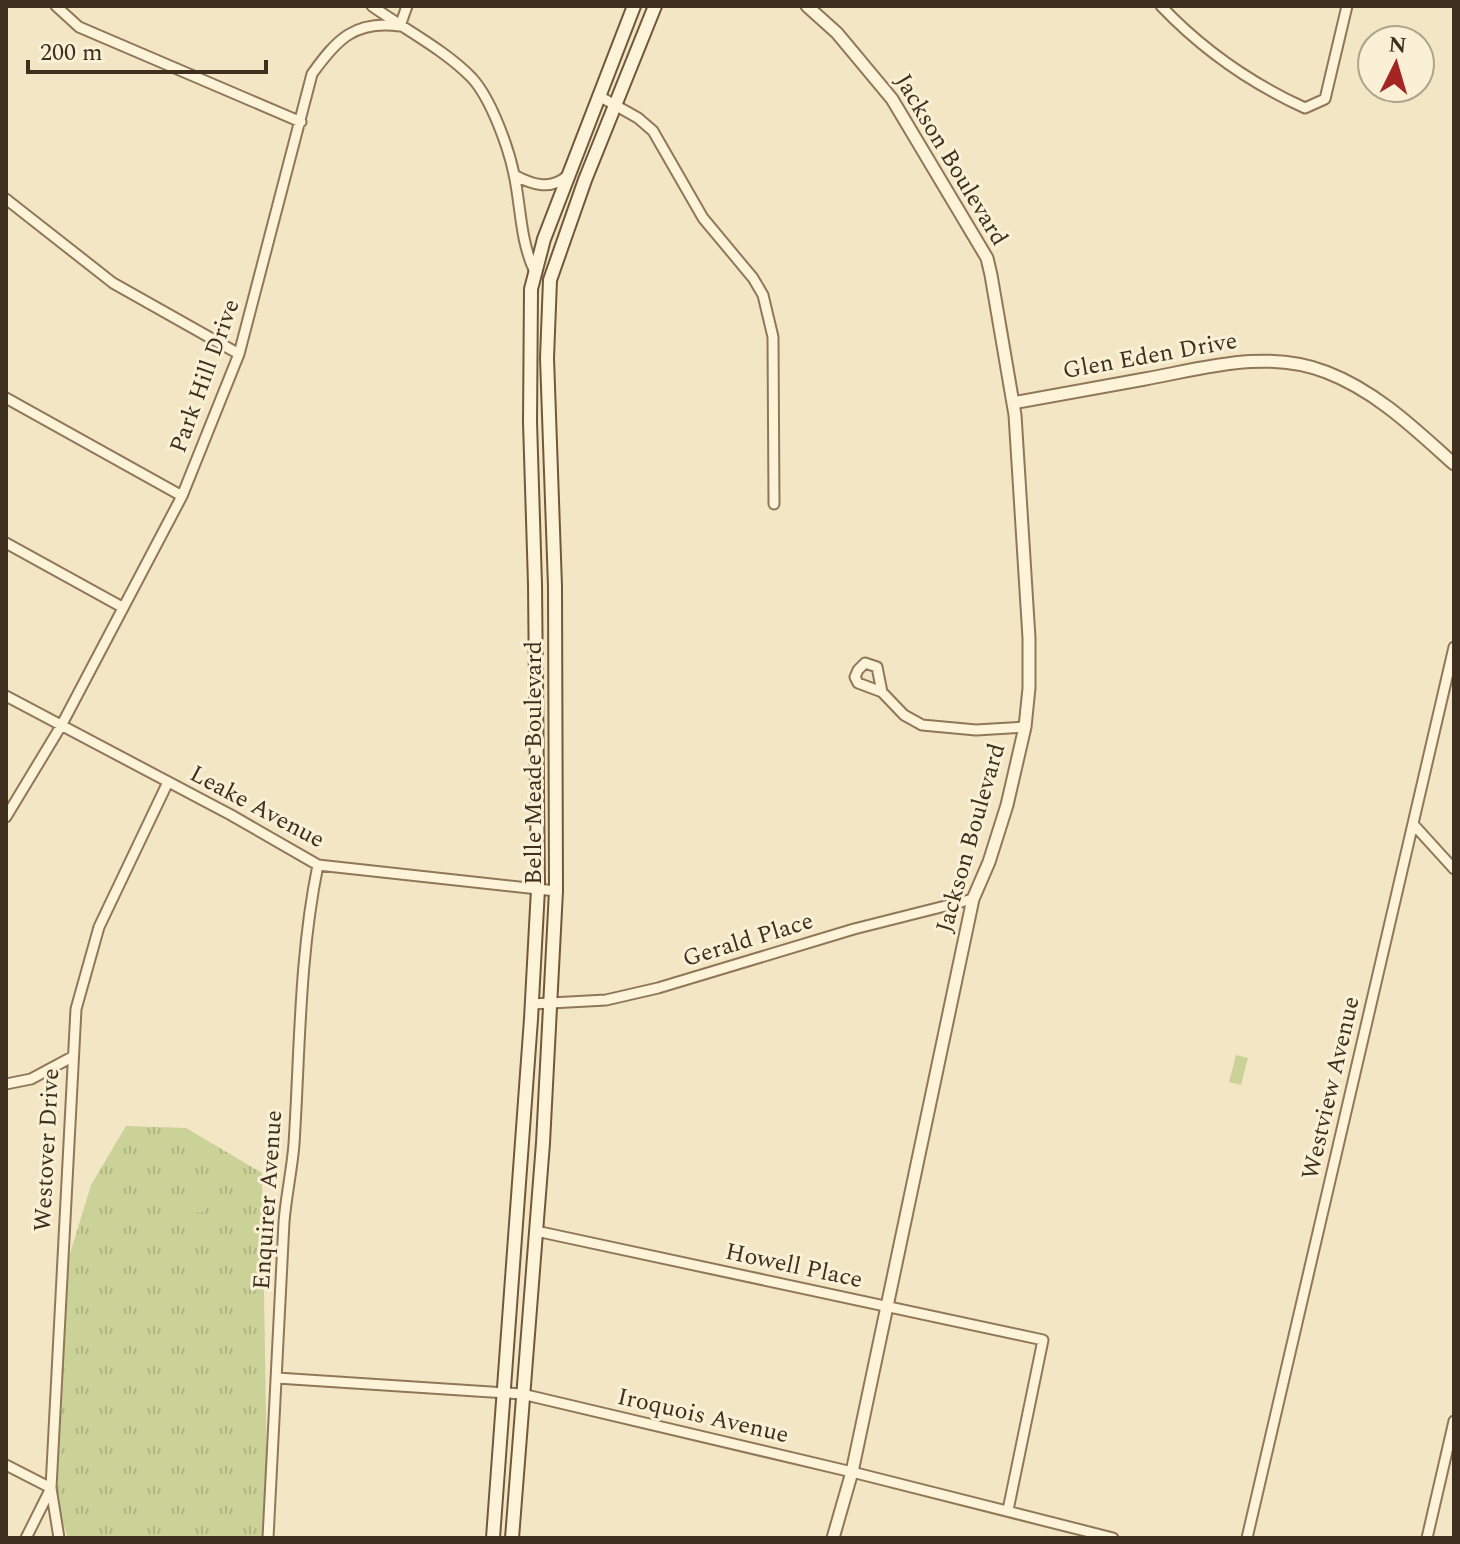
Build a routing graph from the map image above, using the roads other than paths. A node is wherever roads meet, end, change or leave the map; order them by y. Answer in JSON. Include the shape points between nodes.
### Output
{"nodes":[{"id":1,"x":56,"y":6,"type":"edge"},
{"id":2,"x":372,"y":6,"type":"edge"},
{"id":3,"x":407,"y":6,"type":"edge"},
{"id":4,"x":655,"y":6,"type":"edge"},
{"id":5,"x":807,"y":6,"type":"edge"},
{"id":6,"x":1347,"y":6,"type":"edge"},
{"id":7,"x":1166,"y":8,"type":"edge"},
{"id":8,"x":633,"y":10,"type":"edge"},
{"id":9,"x":649,"y":20,"type":"junction"},
{"id":10,"x":400,"y":26,"type":"junction"},
{"id":11,"x":599,"y":96,"type":"junction"},
{"id":12,"x":616,"y":105,"type":"junction"},
{"id":13,"x":301,"y":122,"type":"junction"},
{"id":14,"x":570,"y":173,"type":"junction"},
{"id":15,"x":514,"y":175,"type":"junction"},
{"id":16,"x":585,"y":180,"type":"junction"},
{"id":17,"x":6,"y":199,"type":"edge"},
{"id":18,"x":534,"y":270,"type":"junction"},
{"id":19,"x":551,"y":274,"type":"junction"},
{"id":20,"x":239,"y":354,"type":"junction"},
{"id":21,"x":6,"y":398,"type":"edge"},
{"id":22,"x":1013,"y":403,"type":"junction"},
{"id":23,"x":1454,"y":464,"type":"edge"},
{"id":24,"x":182,"y":496,"type":"junction"},
{"id":25,"x":774,"y":504,"type":"dead end"},
{"id":26,"x":6,"y":543,"type":"edge"},
{"id":27,"x":122,"y":607,"type":"junction"},
{"id":28,"x":536,"y":648,"type":"junction"},
{"id":29,"x":556,"y":648,"type":"junction"},
{"id":30,"x":1453,"y":654,"type":"edge"},
{"id":31,"x":882,"y":692,"type":"dead end"},
{"id":32,"x":6,"y":696,"type":"edge"},
{"id":33,"x":555,"y":703,"type":"junction"},
{"id":34,"x":537,"y":704,"type":"junction"},
{"id":35,"x":61,"y":726,"type":"junction"},
{"id":36,"x":1025,"y":727,"type":"junction"},
{"id":37,"x":168,"y":782,"type":"junction"},
{"id":38,"x":6,"y":817,"type":"edge"},
{"id":39,"x":1414,"y":825,"type":"junction"},
{"id":40,"x":318,"y":865,"type":"junction"},
{"id":41,"x":1454,"y":869,"type":"edge"},
{"id":42,"x":538,"y":889,"type":"junction"},
{"id":43,"x":556,"y":891,"type":"junction"},
{"id":44,"x":973,"y":899,"type":"junction"},
{"id":45,"x":532,"y":1004,"type":"junction"},
{"id":46,"x":551,"y":1004,"type":"junction"},
{"id":47,"x":72,"y":1057,"type":"junction"},
{"id":48,"x":6,"y":1084,"type":"edge"},
{"id":49,"x":515,"y":1229,"type":"junction"},
{"id":50,"x":536,"y":1231,"type":"junction"},
{"id":51,"x":887,"y":1305,"type":"junction"},
{"id":52,"x":277,"y":1378,"type":"junction"},
{"id":53,"x":503,"y":1392,"type":"junction"},
{"id":54,"x":522,"y":1394,"type":"junction"},
{"id":55,"x":1454,"y":1421,"type":"edge"},
{"id":56,"x":6,"y":1465,"type":"edge"},
{"id":57,"x":852,"y":1472,"type":"junction"},
{"id":58,"x":51,"y":1488,"type":"junction"},
{"id":59,"x":1008,"y":1510,"type":"junction"},
{"id":60,"x":26,"y":1538,"type":"edge"},
{"id":61,"x":59,"y":1538,"type":"edge"},
{"id":62,"x":268,"y":1538,"type":"edge"},
{"id":63,"x":493,"y":1538,"type":"edge"},
{"id":64,"x":512,"y":1538,"type":"edge"},
{"id":65,"x":833,"y":1538,"type":"edge"},
{"id":66,"x":1113,"y":1538,"type":"edge"},
{"id":67,"x":1247,"y":1538,"type":"edge"},
{"id":68,"x":1427,"y":1538,"type":"edge"}],
"edges":[{"from":1,"to":13,"type":"street","via":[[79,27]]},
{"from":2,"to":10,"type":"street"},
{"from":3,"to":10,"type":"street"},
{"from":4,"to":9,"type":"main road","name":"Belle Meade Boulevard"},
{"from":5,"to":22,"type":"street","name":"Jackson Boulevard","via":[[892,99],[987,258]]},
{"from":6,"to":7,"type":"street","via":[[1325,99],[1305,108],[1218,59]]},
{"from":8,"to":9,"type":"main road"},
{"from":8,"to":11,"type":"main road","name":"Belle Meade Boulevard"},
{"from":9,"to":12,"type":"main road","name":"Belle Meade Boulevard"},
{"from":10,"to":13,"type":"street","name":"Park Hill Drive","via":[[376,23],[353,31],[329,50],[312,74]]},
{"from":10,"to":15,"type":"street","via":[[474,80],[499,127]]},
{"from":11,"to":12,"type":"street"},
{"from":11,"to":14,"type":"main road","name":"Belle Meade Boulevard"},
{"from":12,"to":16,"type":"main road","name":"Belle Meade Boulevard"},
{"from":12,"to":25,"type":"street","via":[[662,142],[703,218],[763,295],[773,337]]},
{"from":13,"to":20,"type":"street","name":"Park Hill Drive"},
{"from":14,"to":15,"type":"street","via":[[544,185]]},
{"from":14,"to":16,"type":"main road"},
{"from":14,"to":18,"type":"main road","name":"Belle Meade Boulevard"},
{"from":15,"to":18,"type":"street","via":[[525,250]]},
{"from":16,"to":19,"type":"main road","name":"Belle Meade Boulevard"},
{"from":17,"to":20,"type":"street","via":[[113,283]]},
{"from":18,"to":19,"type":"main road"},
{"from":18,"to":28,"type":"main road","name":"Belle Meade Boulevard","via":[[529,380]]},
{"from":19,"to":29,"type":"main road","name":"Belle Meade Boulevard","via":[[547,358]]},
{"from":20,"to":24,"type":"street","name":"Park Hill Drive"},
{"from":21,"to":24,"type":"street"},
{"from":22,"to":23,"type":"street","name":"Glen Eden Drive","via":[[1244,361],[1285,362],[1326,372],[1375,397]]},
{"from":22,"to":36,"type":"street","name":"Jackson Boulevard","via":[[1029,638]]},
{"from":24,"to":27,"type":"street","name":"Park Hill Drive"},
{"from":26,"to":27,"type":"street"},
{"from":27,"to":35,"type":"street","name":"Park Hill Drive"},
{"from":28,"to":29,"type":"main road"},
{"from":28,"to":34,"type":"main road","name":"Belle Meade Boulevard"},
{"from":29,"to":33,"type":"main road","name":"Belle Meade Boulevard"},
{"from":30,"to":39,"type":"street","name":"Westview Avenue"},
{"from":31,"to":36,"type":"street","via":[[922,725]]},
{"from":32,"to":35,"type":"street","name":"Leake Avenue"},
{"from":33,"to":34,"type":"main road"},
{"from":33,"to":43,"type":"main road","name":"Belle Meade Boulevard"},
{"from":34,"to":42,"type":"main road","name":"Belle Meade Boulevard"},
{"from":35,"to":37,"type":"street","name":"Leake Avenue"},
{"from":35,"to":38,"type":"street","name":"Park Hill Drive"},
{"from":36,"to":44,"type":"street","name":"Jackson Boulevard","via":[[1007,805]]},
{"from":37,"to":40,"type":"street","name":"Leake Avenue"},
{"from":37,"to":47,"type":"street","name":"Westover Drive","via":[[99,927],[76,1009]]},
{"from":39,"to":41,"type":"street"},
{"from":39,"to":67,"type":"street","name":"Westview Avenue"},
{"from":40,"to":42,"type":"street","name":"Leake Avenue"},
{"from":40,"to":52,"type":"street","name":"Enquirer Avenue","via":[[299,1036]]},
{"from":42,"to":43,"type":"street","name":"Leake Avenue"},
{"from":42,"to":45,"type":"main road","name":"Belle Meade Boulevard"},
{"from":43,"to":46,"type":"main road","name":"Belle Meade Boulevard"},
{"from":44,"to":46,"type":"street","name":"Gerald Place","via":[[658,988],[597,1002]]},
{"from":44,"to":51,"type":"street","name":"Jackson Boulevard"},
{"from":45,"to":46,"type":"street","name":"Gerald Place"},
{"from":45,"to":49,"type":"main road","name":"Belle Meade Boulevard"},
{"from":46,"to":50,"type":"main road","name":"Belle Meade Boulevard"},
{"from":47,"to":48,"type":"street","via":[[31,1079]]},
{"from":47,"to":58,"type":"street","name":"Westover Drive"},
{"from":49,"to":50,"type":"main road"},
{"from":49,"to":53,"type":"main road","name":"Belle Meade Boulevard"},
{"from":50,"to":51,"type":"street","name":"Howell Place"},
{"from":50,"to":54,"type":"main road","name":"Belle Meade Boulevard"},
{"from":51,"to":57,"type":"street","name":"Jackson Boulevard"},
{"from":51,"to":59,"type":"street","name":"Howell Place","via":[[1043,1340]]},
{"from":52,"to":53,"type":"street","name":"Iroquois Avenue"},
{"from":52,"to":62,"type":"street","name":"Enquirer Avenue"},
{"from":53,"to":54,"type":"street","name":"Iroquois Avenue"},
{"from":53,"to":63,"type":"main road","name":"Belle Meade Boulevard"},
{"from":54,"to":57,"type":"street","name":"Iroquois Avenue"},
{"from":54,"to":64,"type":"main road","name":"Belle Meade Boulevard"},
{"from":55,"to":68,"type":"street"},
{"from":56,"to":58,"type":"street"},
{"from":57,"to":59,"type":"street","name":"Iroquois Avenue"},
{"from":57,"to":65,"type":"street","name":"Jackson Boulevard"},
{"from":58,"to":60,"type":"street"},
{"from":58,"to":61,"type":"street","name":"Westover Drive"},
{"from":59,"to":66,"type":"street","name":"Iroquois Avenue"}]}
